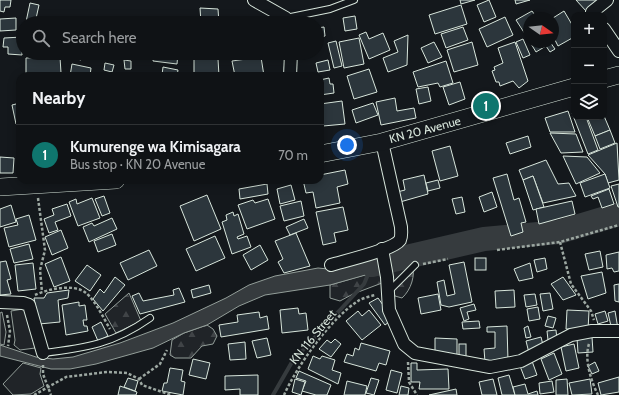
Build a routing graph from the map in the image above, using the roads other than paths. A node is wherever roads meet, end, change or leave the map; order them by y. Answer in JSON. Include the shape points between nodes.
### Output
{"nodes":[{"id":1,"x":254,"y":0,"type":"edge"},
{"id":2,"x":354,"y":0,"type":"edge"},
{"id":3,"x":607,"y":0,"type":"edge"},
{"id":4,"x":594,"y":12,"type":"edge"},
{"id":5,"x":280,"y":16,"type":"edge"},
{"id":6,"x":303,"y":16,"type":"edge"},
{"id":7,"x":607,"y":33,"type":"edge"},
{"id":8,"x":619,"y":51,"type":"edge"},
{"id":9,"x":291,"y":60,"type":"edge"},
{"id":10,"x":290,"y":72,"type":"edge"},
{"id":11,"x":619,"y":75,"type":"edge"},
{"id":12,"x":607,"y":78,"type":"edge"},
{"id":13,"x":571,"y":88,"type":"edge"},
{"id":14,"x":382,"y":142,"type":"junction"},
{"id":15,"x":324,"y":153,"type":"edge"},
{"id":16,"x":63,"y":184,"type":"edge"},
{"id":17,"x":0,"y":187,"type":"edge"},
{"id":18,"x":382,"y":252,"type":"junction"},
{"id":19,"x":331,"y":265,"type":"dead end"},
{"id":20,"x":414,"y":265,"type":"road end"},
{"id":21,"x":387,"y":292,"type":"junction"},
{"id":22,"x":2,"y":302,"type":"edge"},
{"id":23,"x":150,"y":318,"type":"dead end"},
{"id":24,"x":619,"y":331,"type":"edge"},
{"id":25,"x":43,"y":357,"type":"joint"}],
"edges":[{"from":1,"to":5,"type":"street"},
{"from":2,"to":6,"type":"lane"},
{"from":3,"to":4,"type":"street"},
{"from":7,"to":8,"type":"street"},
{"from":9,"to":10,"type":"street"},
{"from":11,"to":12,"type":"main road"},
{"from":13,"to":14,"type":"main road","name":"KN 20 Avenue"},
{"from":14,"to":15,"type":"main road","name":"KN 20 Avenue"},
{"from":14,"to":18,"type":"street","via":[[402,232],[400,240]]},
{"from":16,"to":17,"type":"main road"},
{"from":18,"to":19,"type":"street"},
{"from":18,"to":21,"type":"street"},
{"from":20,"to":21,"type":"lane"},
{"from":21,"to":24,"type":"street","via":[[390,310],[404,344],[415,353],[490,367],[521,361],[571,335],[592,331]]},
{"from":22,"to":25,"type":"street","via":[[26,303],[30,309]]},
{"from":23,"to":25,"type":"lane","via":[[116,339]]}]}
